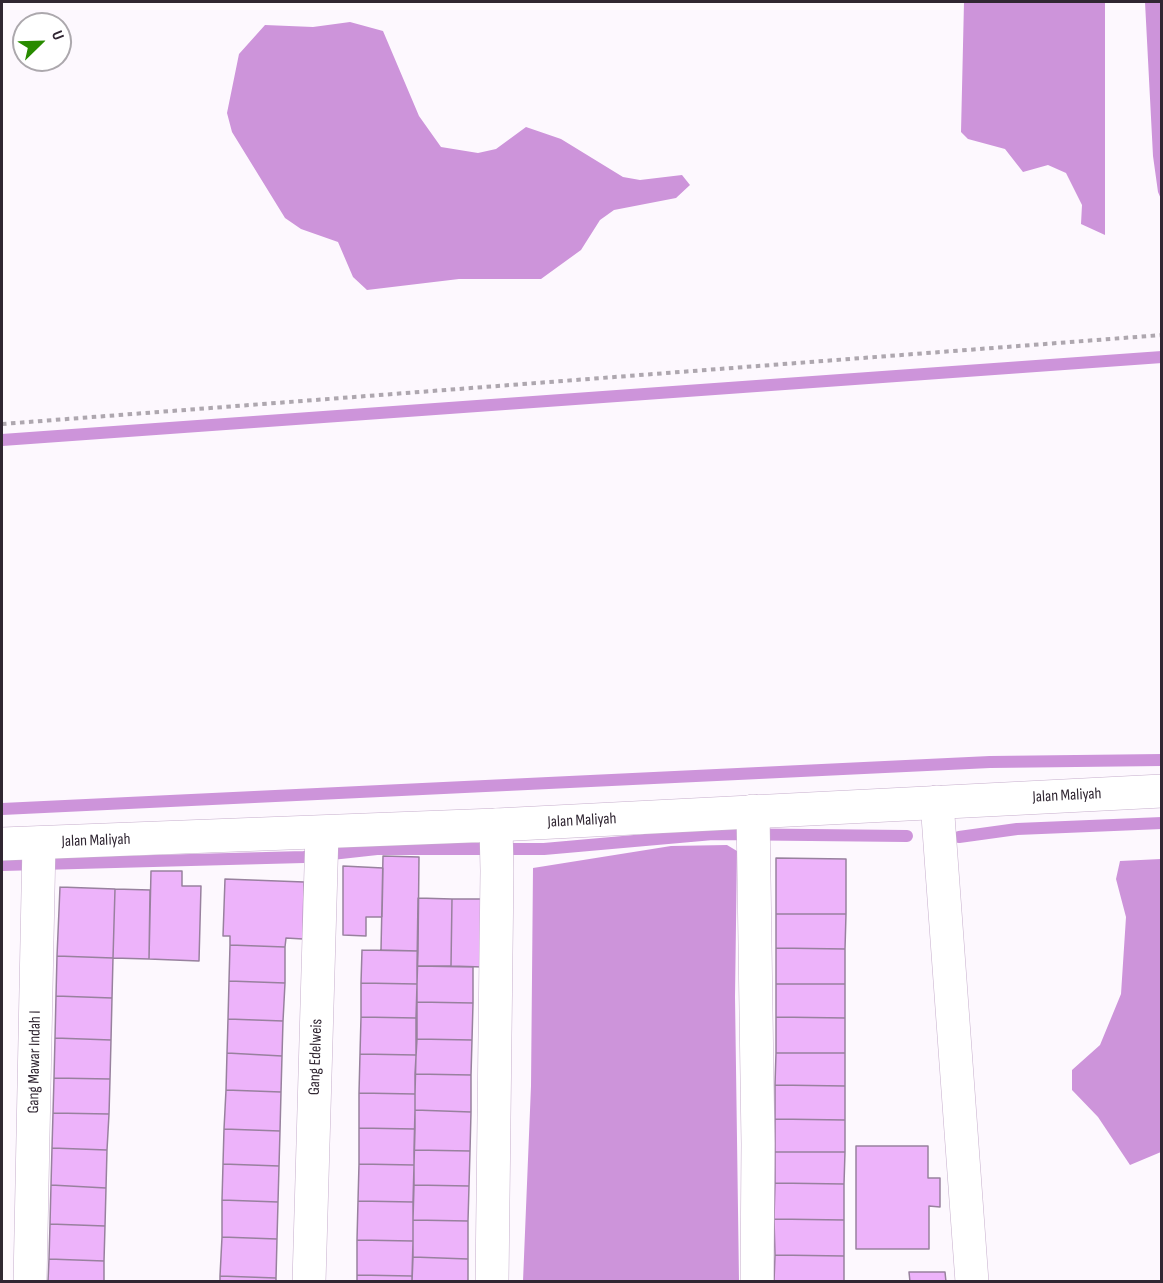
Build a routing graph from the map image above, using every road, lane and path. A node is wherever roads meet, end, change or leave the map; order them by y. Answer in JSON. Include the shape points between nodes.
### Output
{"nodes":[{"id":1,"x":1161,"y":335,"type":"edge"},
{"id":2,"x":2,"y":424,"type":"edge"},
{"id":3,"x":1161,"y":791,"type":"edge"},
{"id":4,"x":937,"y":802,"type":"junction"},
{"id":5,"x":753,"y":817,"type":"junction"},
{"id":6,"x":2,"y":844,"type":"edge"},
{"id":7,"x":496,"y":846,"type":"junction"},
{"id":8,"x":322,"y":848,"type":"junction"},
{"id":9,"x":40,"y":860,"type":"junction"},
{"id":10,"x":30,"y":1281,"type":"edge"},
{"id":11,"x":309,"y":1281,"type":"edge"},
{"id":12,"x":492,"y":1281,"type":"edge"},
{"id":13,"x":757,"y":1281,"type":"edge"},
{"id":14,"x":972,"y":1281,"type":"edge"}],
"edges":[{"from":1,"to":2,"type":"path"},
{"from":3,"to":4,"type":"street","name":"Jalan Maliyah"},
{"from":4,"to":5,"type":"street","name":"Jalan Maliyah"},
{"from":4,"to":14,"type":"street"},
{"from":5,"to":7,"type":"street","name":"Jalan Maliyah"},
{"from":5,"to":13,"type":"street"},
{"from":6,"to":9,"type":"street","name":"Jalan Maliyah"},
{"from":7,"to":8,"type":"street","name":"Jalan Maliyah"},
{"from":7,"to":12,"type":"street"},
{"from":8,"to":9,"type":"street","name":"Jalan Maliyah"},
{"from":8,"to":11,"type":"street","name":"Gang Edelweis"},
{"from":9,"to":10,"type":"street","name":"Gang Mawar Indah I"}]}
